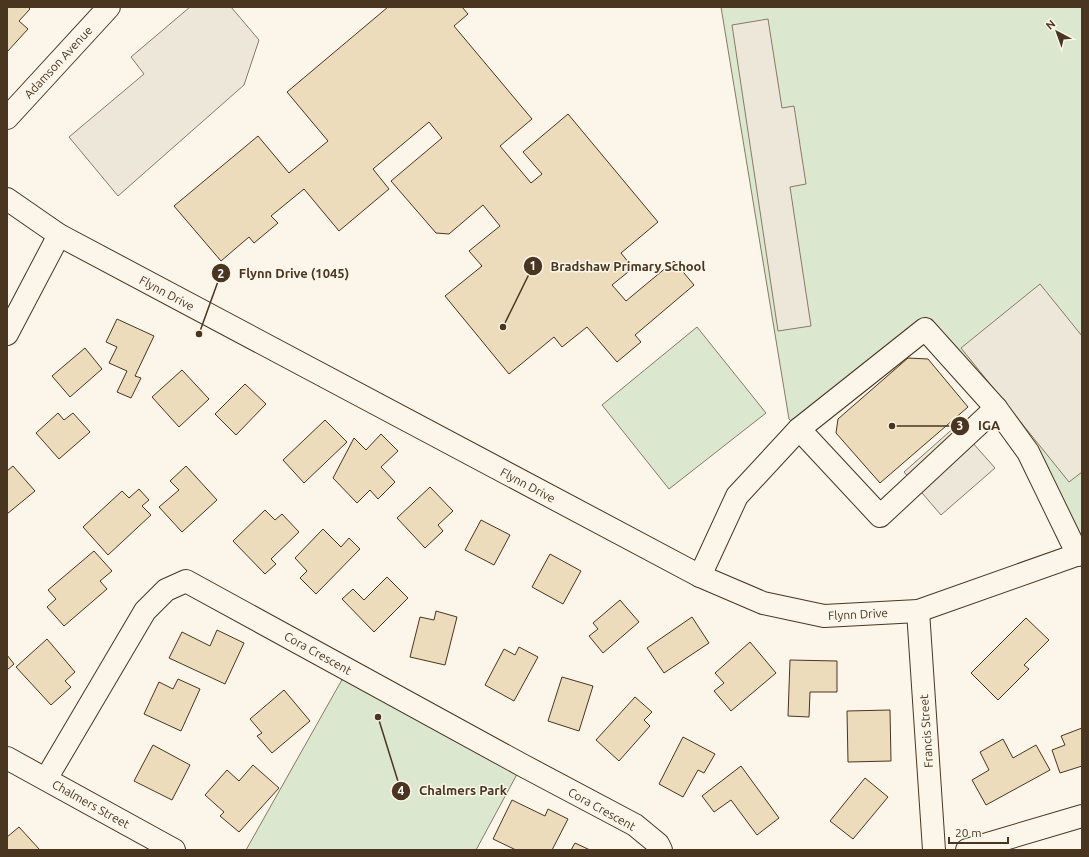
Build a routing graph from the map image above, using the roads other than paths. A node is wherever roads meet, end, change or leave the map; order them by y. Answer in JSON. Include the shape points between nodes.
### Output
{"nodes":[{"id":1,"x":109,"y":7,"type":"edge"},
{"id":2,"x":7,"y":118,"type":"edge"},
{"id":3,"x":7,"y":199,"type":"edge"},
{"id":4,"x":59,"y":235,"type":"junction"},
{"id":5,"x":7,"y":334,"type":"edge"},
{"id":6,"x":996,"y":408,"type":"junction"},
{"id":7,"x":799,"y":429,"type":"junction"},
{"id":8,"x":1080,"y":554,"type":"edge"},
{"id":9,"x":700,"y":576,"type":"junction"},
{"id":10,"x":918,"y":611,"type":"junction"},
{"id":11,"x":7,"y":758,"type":"edge"},
{"id":12,"x":46,"y":779,"type":"junction"},
{"id":13,"x":1082,"y":816,"type":"edge"},
{"id":14,"x":174,"y":850,"type":"edge"},
{"id":15,"x":661,"y":850,"type":"edge"},
{"id":16,"x":934,"y":850,"type":"edge"},
{"id":17,"x":967,"y":850,"type":"edge"}],
"edges":[{"from":1,"to":2,"type":"street","name":"Adamson Avenue"},
{"from":3,"to":4,"type":"street","name":"Flynn Drive"},
{"from":4,"to":5,"type":"street"},
{"from":4,"to":9,"type":"street","name":"Flynn Drive"},
{"from":6,"to":7,"type":"street","via":[[925,329]]},
{"from":6,"to":7,"type":"street","via":[[880,516]]},
{"from":6,"to":8,"type":"street","via":[[1028,452]]},
{"from":7,"to":9,"type":"street","via":[[737,496]]},
{"from":8,"to":10,"type":"street","name":"Flynn Drive"},
{"from":9,"to":10,"type":"street","name":"Flynn Drive","via":[[763,603],[824,616]]},
{"from":10,"to":16,"type":"street","name":"Francis Street"},
{"from":11,"to":12,"type":"street","name":"Chalmers Street"},
{"from":12,"to":14,"type":"street","name":"Chalmers Street"},
{"from":12,"to":15,"type":"street","name":"Cora Crescent","via":[[145,611],[166,590],[186,581],[635,825],[658,844]]},
{"from":13,"to":17,"type":"street"}]}
